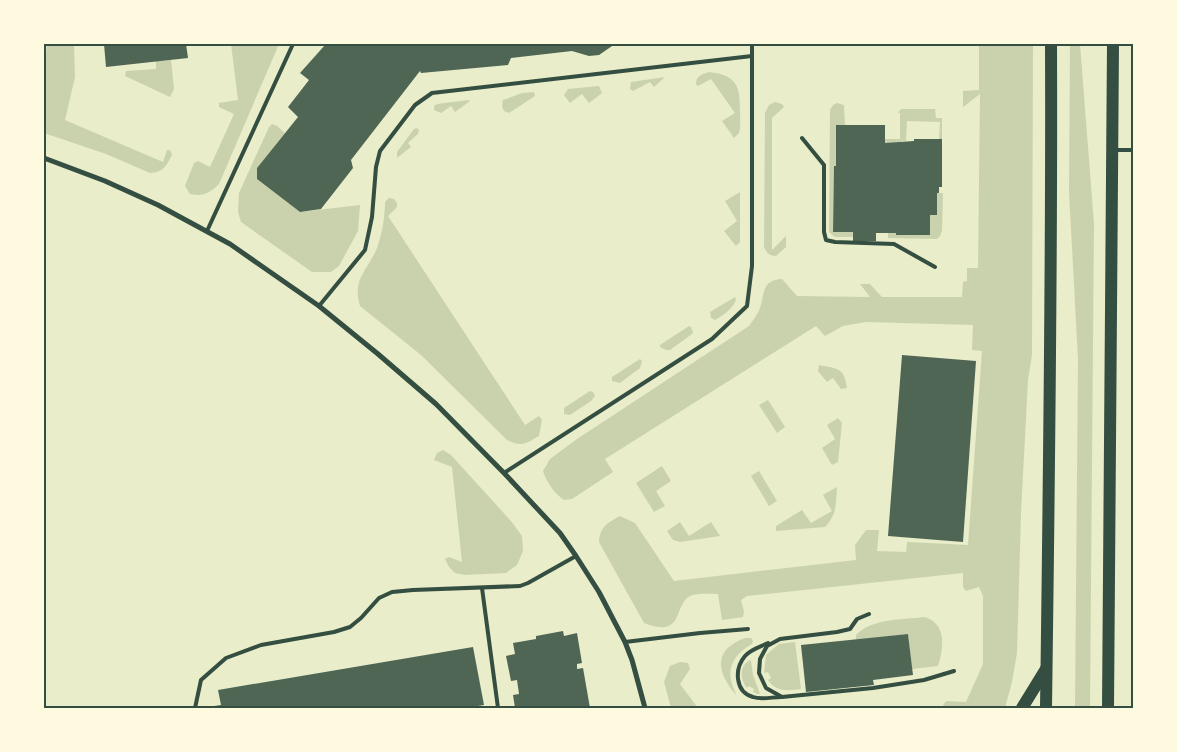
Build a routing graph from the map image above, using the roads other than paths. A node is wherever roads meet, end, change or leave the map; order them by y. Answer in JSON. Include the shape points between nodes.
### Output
{"nodes":[{"id":1,"x":293,"y":44,"type":"edge"},
{"id":2,"x":752,"y":44,"type":"edge"},
{"id":3,"x":1051,"y":44,"type":"edge"},
{"id":4,"x":1113,"y":44,"type":"edge"},
{"id":5,"x":752,"y":56,"type":"junction"},
{"id":6,"x":802,"y":138,"type":"dead end"},
{"id":7,"x":1113,"y":150,"type":"junction"},
{"id":8,"x":1133,"y":150,"type":"edge"},
{"id":9,"x":44,"y":158,"type":"edge"},
{"id":10,"x":207,"y":231,"type":"junction"},
{"id":11,"x":935,"y":267,"type":"dead end"},
{"id":12,"x":319,"y":306,"type":"junction"},
{"id":13,"x":504,"y":473,"type":"junction"},
{"id":14,"x":576,"y":556,"type":"junction"},
{"id":15,"x":482,"y":588,"type":"junction"},
{"id":16,"x":869,"y":614,"type":"dead end"},
{"id":17,"x":748,"y":629,"type":"dead end"},
{"id":18,"x":780,"y":639,"type":"junction"},
{"id":19,"x":625,"y":642,"type":"junction"},
{"id":20,"x":1047,"y":666,"type":"junction"},
{"id":21,"x":954,"y":671,"type":"dead end"},
{"id":22,"x":782,"y":697,"type":"junction"},
{"id":23,"x":195,"y":708,"type":"edge"},
{"id":24,"x":498,"y":708,"type":"edge"},
{"id":25,"x":645,"y":708,"type":"edge"},
{"id":26,"x":1022,"y":708,"type":"edge"},
{"id":27,"x":1046,"y":708,"type":"edge"},
{"id":28,"x":1108,"y":708,"type":"edge"}],
"edges":[{"from":1,"to":10,"type":"lane"},
{"from":2,"to":5,"type":"lane"},
{"from":3,"to":20,"type":"main road","via":[[1052,292]]},
{"from":4,"to":7,"type":"main road"},
{"from":5,"to":12,"type":"lane","via":[[432,92],[415,105],[380,151],[365,250]]},
{"from":5,"to":13,"type":"lane","via":[[752,266],[747,306],[712,339]]},
{"from":6,"to":11,"type":"lane","via":[[824,165],[826,240],[894,244]]},
{"from":7,"to":8,"type":"lane"},
{"from":7,"to":28,"type":"main road"},
{"from":9,"to":10,"type":"street","via":[[105,181]]},
{"from":10,"to":12,"type":"street"},
{"from":12,"to":13,"type":"street","via":[[436,404]]},
{"from":13,"to":14,"type":"street","via":[[560,533]]},
{"from":14,"to":15,"type":"lane","via":[[520,586]]},
{"from":14,"to":19,"type":"street"},
{"from":15,"to":23,"type":"lane","via":[[392,592],[379,598],[350,627],[261,645],[226,658],[201,680]]},
{"from":15,"to":24,"type":"lane"},
{"from":16,"to":18,"type":"lane","via":[[858,619],[850,629]]},
{"from":17,"to":19,"type":"lane"},
{"from":18,"to":22,"type":"lane","via":[[767,646],[760,659],[759,673],[766,688]]},
{"from":18,"to":22,"type":"lane","via":[[753,649],[745,656],[737,677],[742,690],[753,698]]},
{"from":19,"to":25,"type":"street"},
{"from":20,"to":26,"type":"main road"},
{"from":20,"to":27,"type":"main road"},
{"from":21,"to":22,"type":"lane","via":[[924,680]]}]}
